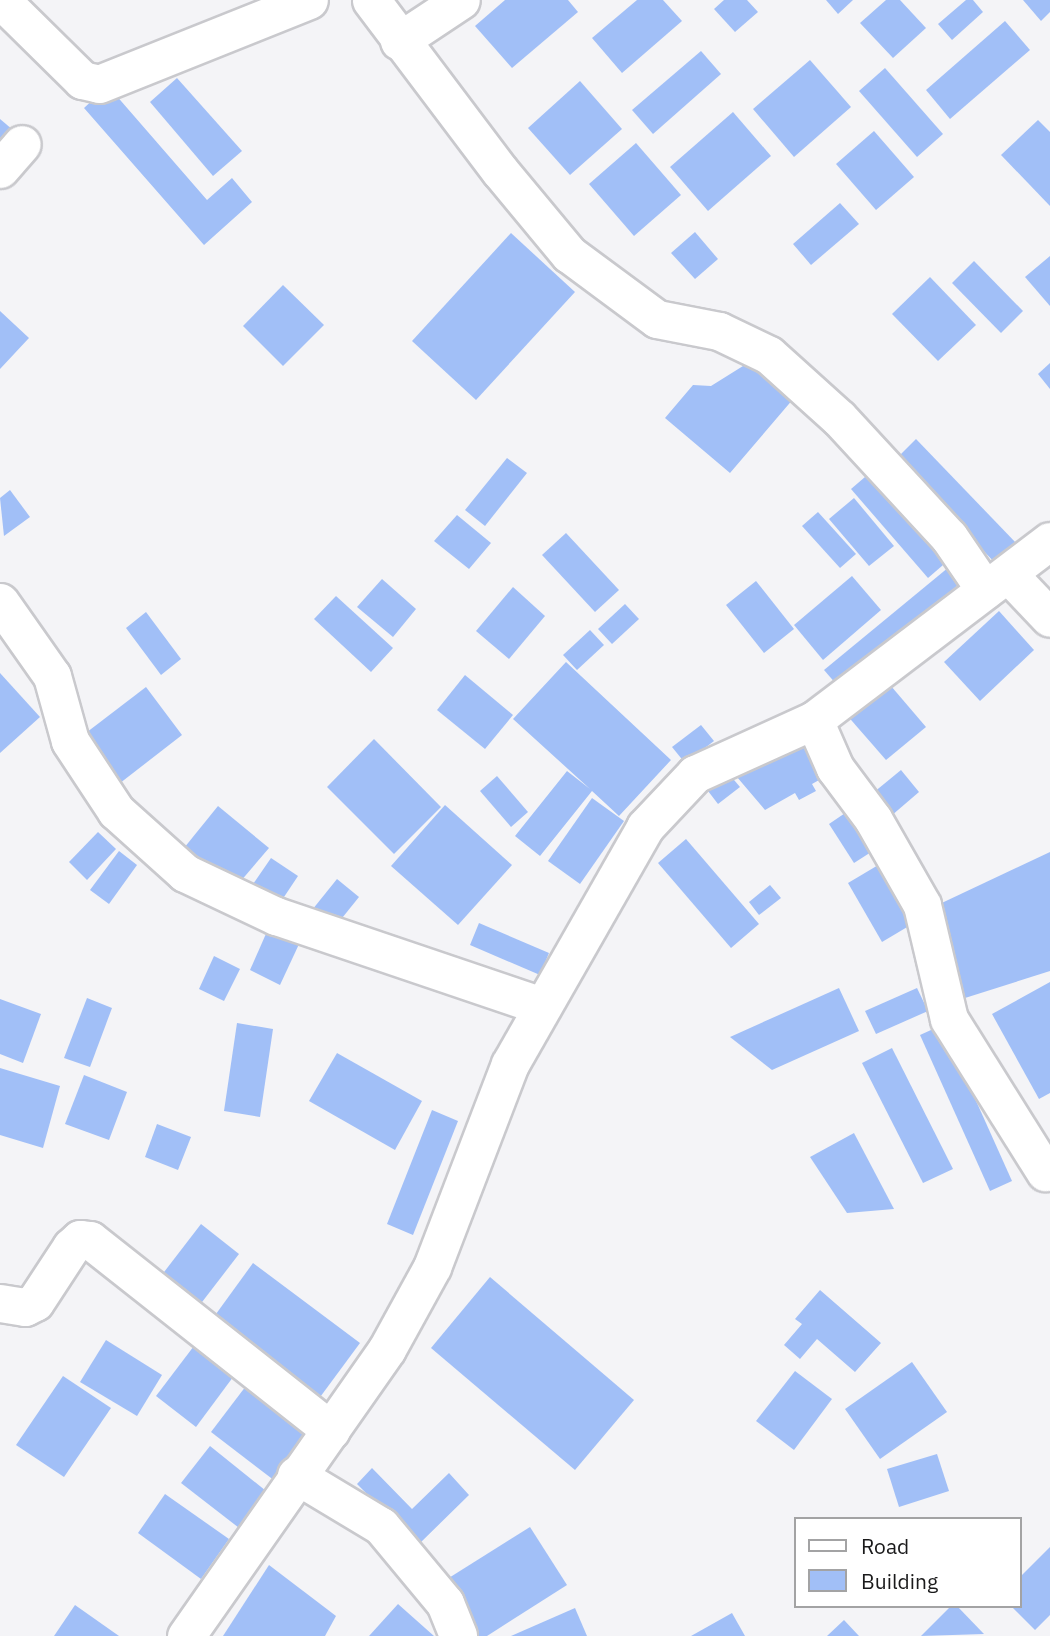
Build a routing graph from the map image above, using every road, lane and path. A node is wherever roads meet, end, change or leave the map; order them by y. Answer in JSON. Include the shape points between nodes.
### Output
{"nodes":[{"id":1,"x":1,"y":0,"type":"edge"},
{"id":2,"x":309,"y":0,"type":"edge"},
{"id":3,"x":371,"y":0,"type":"edge"},
{"id":4,"x":460,"y":0,"type":"edge"},
{"id":5,"x":400,"y":41,"type":"junction"},
{"id":6,"x":1050,"y":541,"type":"edge"},
{"id":7,"x":997,"y":583,"type":"junction"},
{"id":8,"x":0,"y":602,"type":"edge"},
{"id":9,"x":1050,"y":618,"type":"edge"},
{"id":10,"x":814,"y":720,"type":"junction"},
{"id":11,"x":542,"y":1006,"type":"junction"},
{"id":12,"x":1045,"y":1172,"type":"dead end"},
{"id":13,"x":0,"y":1303,"type":"edge"},
{"id":14,"x":331,"y":1430,"type":"junction"},
{"id":15,"x":296,"y":1475,"type":"junction"},
{"id":16,"x":186,"y":1636,"type":"edge"},
{"id":17,"x":458,"y":1636,"type":"edge"}],
"edges":[{"from":1,"to":2,"type":"street","via":[[82,80],[99,84]]},
{"from":3,"to":5,"type":"street"},
{"from":4,"to":5,"type":"street"},
{"from":5,"to":7,"type":"street","via":[[569,254],[657,319],[719,331],[769,355],[839,418]]},
{"from":6,"to":7,"type":"street"},
{"from":7,"to":9,"type":"street"},
{"from":7,"to":10,"type":"street"},
{"from":8,"to":11,"type":"street","via":[[52,676],[70,741],[116,811],[185,873],[276,916]]},
{"from":10,"to":11,"type":"street","via":[[695,774],[645,827]]},
{"from":10,"to":12,"type":"street","via":[[835,768],[873,819],[922,905],[949,1019]]},
{"from":11,"to":14,"type":"street","via":[[510,1064],[432,1267],[387,1349]]},
{"from":13,"to":14,"type":"street","via":[[25,1307],[35,1302],[71,1247],[80,1238],[90,1240]]},
{"from":14,"to":15,"type":"street"},
{"from":15,"to":16,"type":"street"},
{"from":15,"to":17,"type":"street","via":[[381,1526],[444,1603]]}]}
